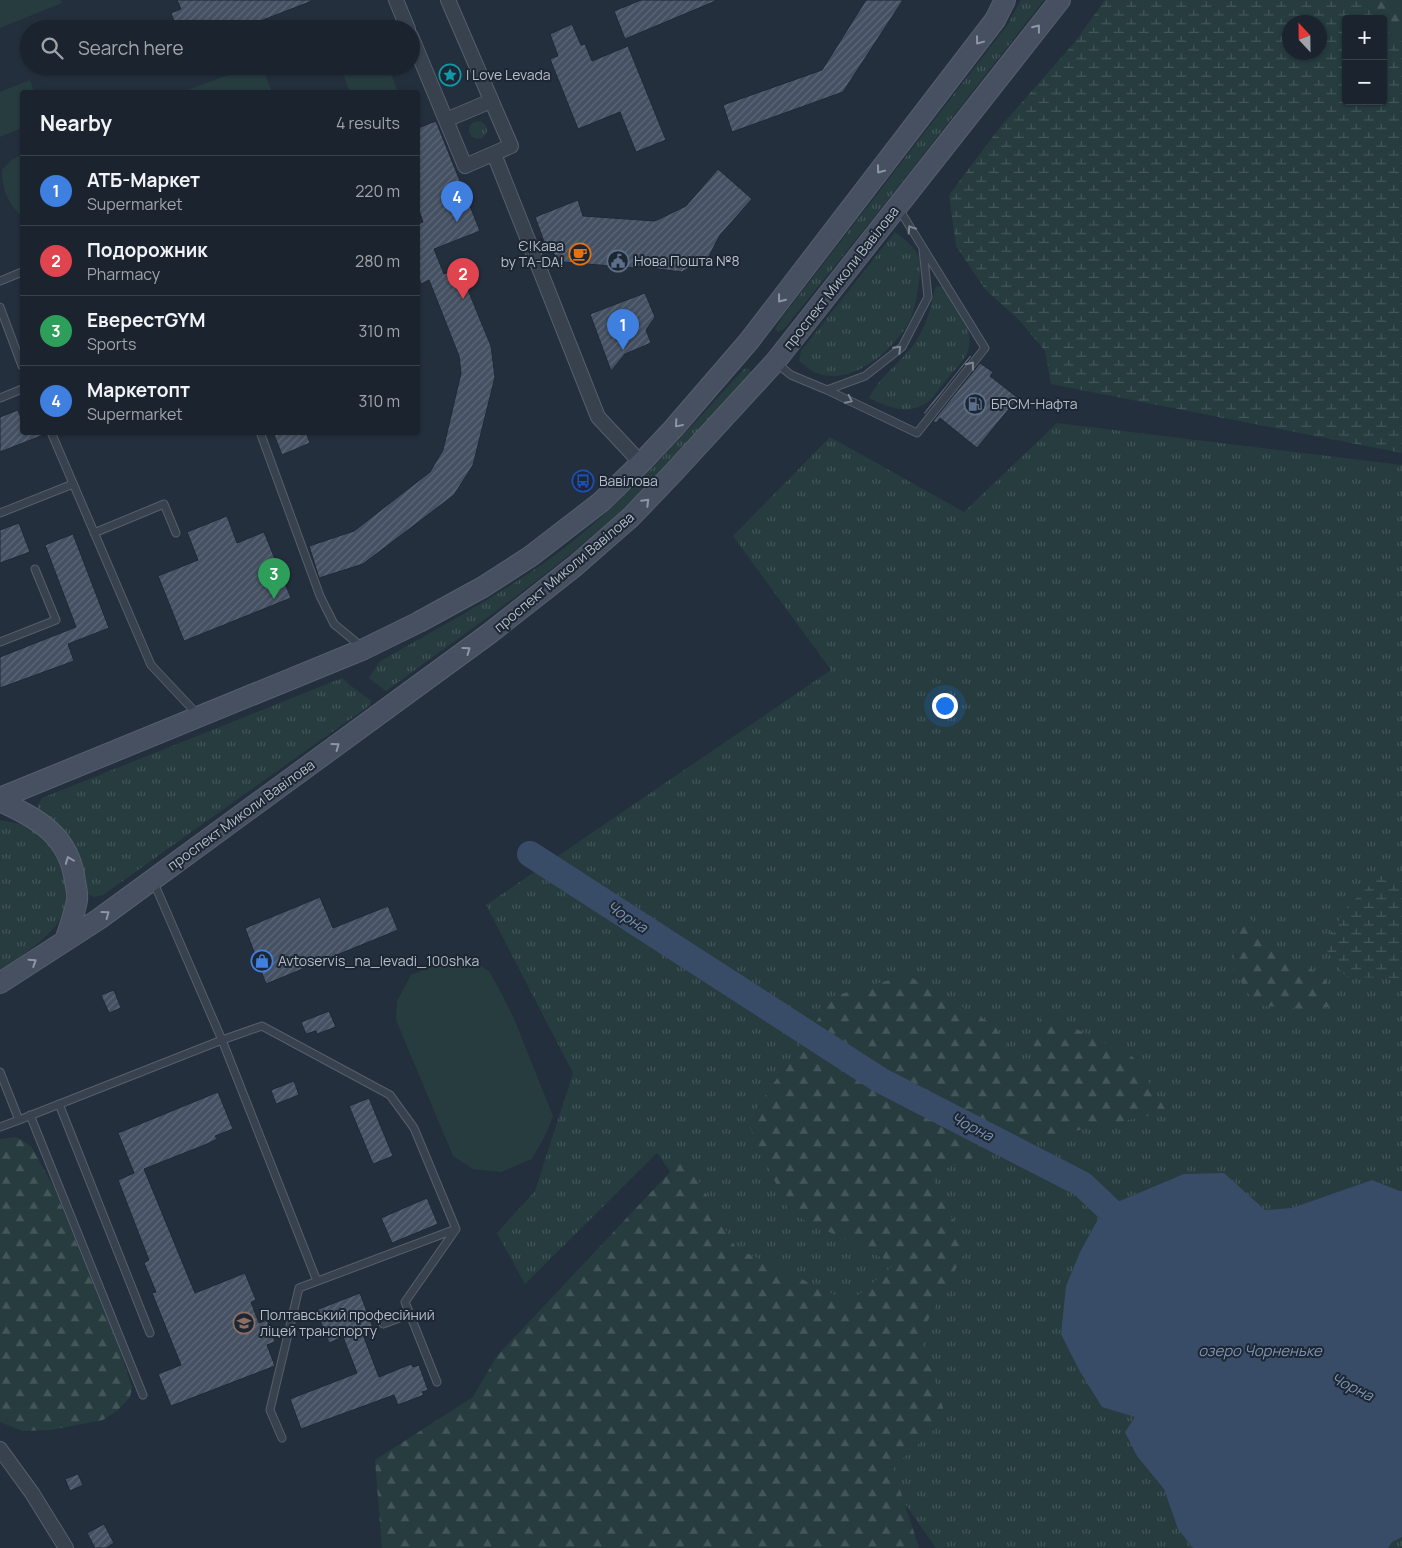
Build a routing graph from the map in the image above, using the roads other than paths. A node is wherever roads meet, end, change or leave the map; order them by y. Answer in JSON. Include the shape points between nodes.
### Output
{"nodes":[{"id":1,"x":396,"y":0,"type":"edge"},
{"id":2,"x":448,"y":0,"type":"edge"},
{"id":3,"x":1005,"y":0,"type":"edge"},
{"id":4,"x":1060,"y":0,"type":"edge"},
{"id":5,"x":404,"y":20,"type":"edge"},
{"id":6,"x":420,"y":58,"type":"edge"},
{"id":7,"x":491,"y":101,"type":"junction"},
{"id":8,"x":446,"y":120,"type":"junction"},
{"id":9,"x":494,"y":154,"type":"junction"},
{"id":10,"x":897,"y":206,"type":"junction"},
{"id":11,"x":922,"y":247,"type":"junction"},
{"id":12,"x":20,"y":273,"type":"edge"},
{"id":13,"x":0,"y":281,"type":"edge"},
{"id":14,"x":0,"y":307,"type":"edge"},
{"id":15,"x":749,"y":341,"type":"junction"},
{"id":16,"x":20,"y":361,"type":"edge"},
{"id":17,"x":775,"y":362,"type":"junction"},
{"id":18,"x":20,"y":390,"type":"edge"},
{"id":19,"x":827,"y":390,"type":"junction"},
{"id":20,"x":0,"y":398,"type":"edge"},
{"id":21,"x":52,"y":435,"type":"edge"},
{"id":22,"x":261,"y":435,"type":"edge"},
{"id":23,"x":641,"y":463,"type":"junction"},
{"id":24,"x":73,"y":484,"type":"junction"},
{"id":25,"x":0,"y":513,"type":"edge"},
{"id":26,"x":94,"y":533,"type":"junction"},
{"id":27,"x":176,"y":533,"type":"dead end"},
{"id":28,"x":35,"y":569,"type":"dead end"},
{"id":29,"x":0,"y":642,"type":"edge"},
{"id":30,"x":364,"y":649,"type":"junction"},
{"id":31,"x":200,"y":717,"type":"junction"},
{"id":32,"x":0,"y":800,"type":"edge"},
{"id":33,"x":153,"y":880,"type":"junction"},
{"id":34,"x":65,"y":941,"type":"junction"},
{"id":35,"x":0,"y":983,"type":"edge"},
{"id":36,"x":222,"y":1040,"type":"junction"},
{"id":37,"x":0,"y":1072,"type":"edge"},
{"id":38,"x":59,"y":1104,"type":"junction"},
{"id":39,"x":30,"y":1115,"type":"junction"},
{"id":40,"x":19,"y":1120,"type":"junction"},
{"id":41,"x":0,"y":1127,"type":"edge"},
{"id":42,"x":456,"y":1229,"type":"junction"},
{"id":43,"x":317,"y":1281,"type":"junction"},
{"id":44,"x":410,"y":1314,"type":"junction"},
{"id":45,"x":383,"y":1324,"type":"dead end"},
{"id":46,"x":150,"y":1333,"type":"dead end"},
{"id":47,"x":437,"y":1382,"type":"dead end"},
{"id":48,"x":143,"y":1395,"type":"dead end"},
{"id":49,"x":282,"y":1438,"type":"dead end"},
{"id":50,"x":0,"y":1449,"type":"edge"},
{"id":51,"x":66,"y":1548,"type":"edge"}],
"edges":[{"from":1,"to":5,"type":"street"},
{"from":2,"to":7,"type":"street"},
{"from":3,"to":15,"type":"main road","one_way":true,"via":[[995,20]]},
{"from":10,"to":4,"type":"main road","name":"проспект Миколи Вавілова","one_way":true},
{"from":6,"to":8,"type":"street"},
{"from":7,"to":8,"type":"street"},
{"from":7,"to":9,"type":"street","via":[[511,146]]},
{"from":8,"to":9,"type":"street","via":[[465,166]]},
{"from":9,"to":23,"type":"street","via":[[598,417]]},
{"from":11,"to":10,"type":"lane","one_way":true},
{"from":10,"to":17,"type":"main road","name":"проспект Миколи Вавілова"},
{"from":19,"to":11,"type":"lane","one_way":true,"via":[[865,376],[902,347],[928,297]]},
{"from":19,"to":11,"type":"lane","one_way":true,"via":[[917,433],[985,348]]},
{"from":12,"to":13,"type":"lane"},
{"from":14,"to":16,"type":"lane"},
{"from":15,"to":17,"type":"main road"},
{"from":15,"to":23,"type":"main road","one_way":true},
{"from":17,"to":19,"type":"lane","via":[[791,375]]},
{"from":33,"to":17,"type":"main road","name":"проспект Миколи Вавілова","one_way":true,"via":[[490,633],[575,566],[646,502]]},
{"from":18,"to":20,"type":"lane"},
{"from":21,"to":24,"type":"lane"},
{"from":22,"to":30,"type":"lane","via":[[329,616]]},
{"from":23,"to":30,"type":"main road","via":[[601,502],[531,556],[467,596]]},
{"from":24,"to":25,"type":"lane"},
{"from":24,"to":26,"type":"lane"},
{"from":26,"to":27,"type":"lane","via":[[164,504]]},
{"from":26,"to":31,"type":"lane","via":[[151,665]]},
{"from":28,"to":29,"type":"lane","via":[[56,620]]},
{"from":30,"to":31,"type":"main road"},
{"from":31,"to":32,"type":"main road"},
{"from":34,"to":32,"type":"main road","one_way":true,"via":[[77,899],[74,871],[66,850],[32,816]]},
{"from":34,"to":33,"type":"main road","name":"проспект Миколи Вавілова","one_way":true},
{"from":33,"to":36,"type":"lane"},
{"from":35,"to":34,"type":"main road","name":"проспект Миколи Вавілова","one_way":true},
{"from":36,"to":38,"type":"lane"},
{"from":36,"to":42,"type":"lane","via":[[262,1026],[390,1096],[414,1128]]},
{"from":36,"to":43,"type":"lane"},
{"from":37,"to":40,"type":"lane"},
{"from":38,"to":39,"type":"lane"},
{"from":38,"to":46,"type":"lane"},
{"from":39,"to":40,"type":"lane"},
{"from":39,"to":48,"type":"lane"},
{"from":40,"to":41,"type":"lane"},
{"from":42,"to":43,"type":"lane"},
{"from":42,"to":44,"type":"lane","via":[[405,1302]]},
{"from":43,"to":49,"type":"lane","via":[[299,1288],[270,1410]]},
{"from":44,"to":45,"type":"lane"},
{"from":44,"to":47,"type":"lane"},
{"from":50,"to":51,"type":"street"}]}
